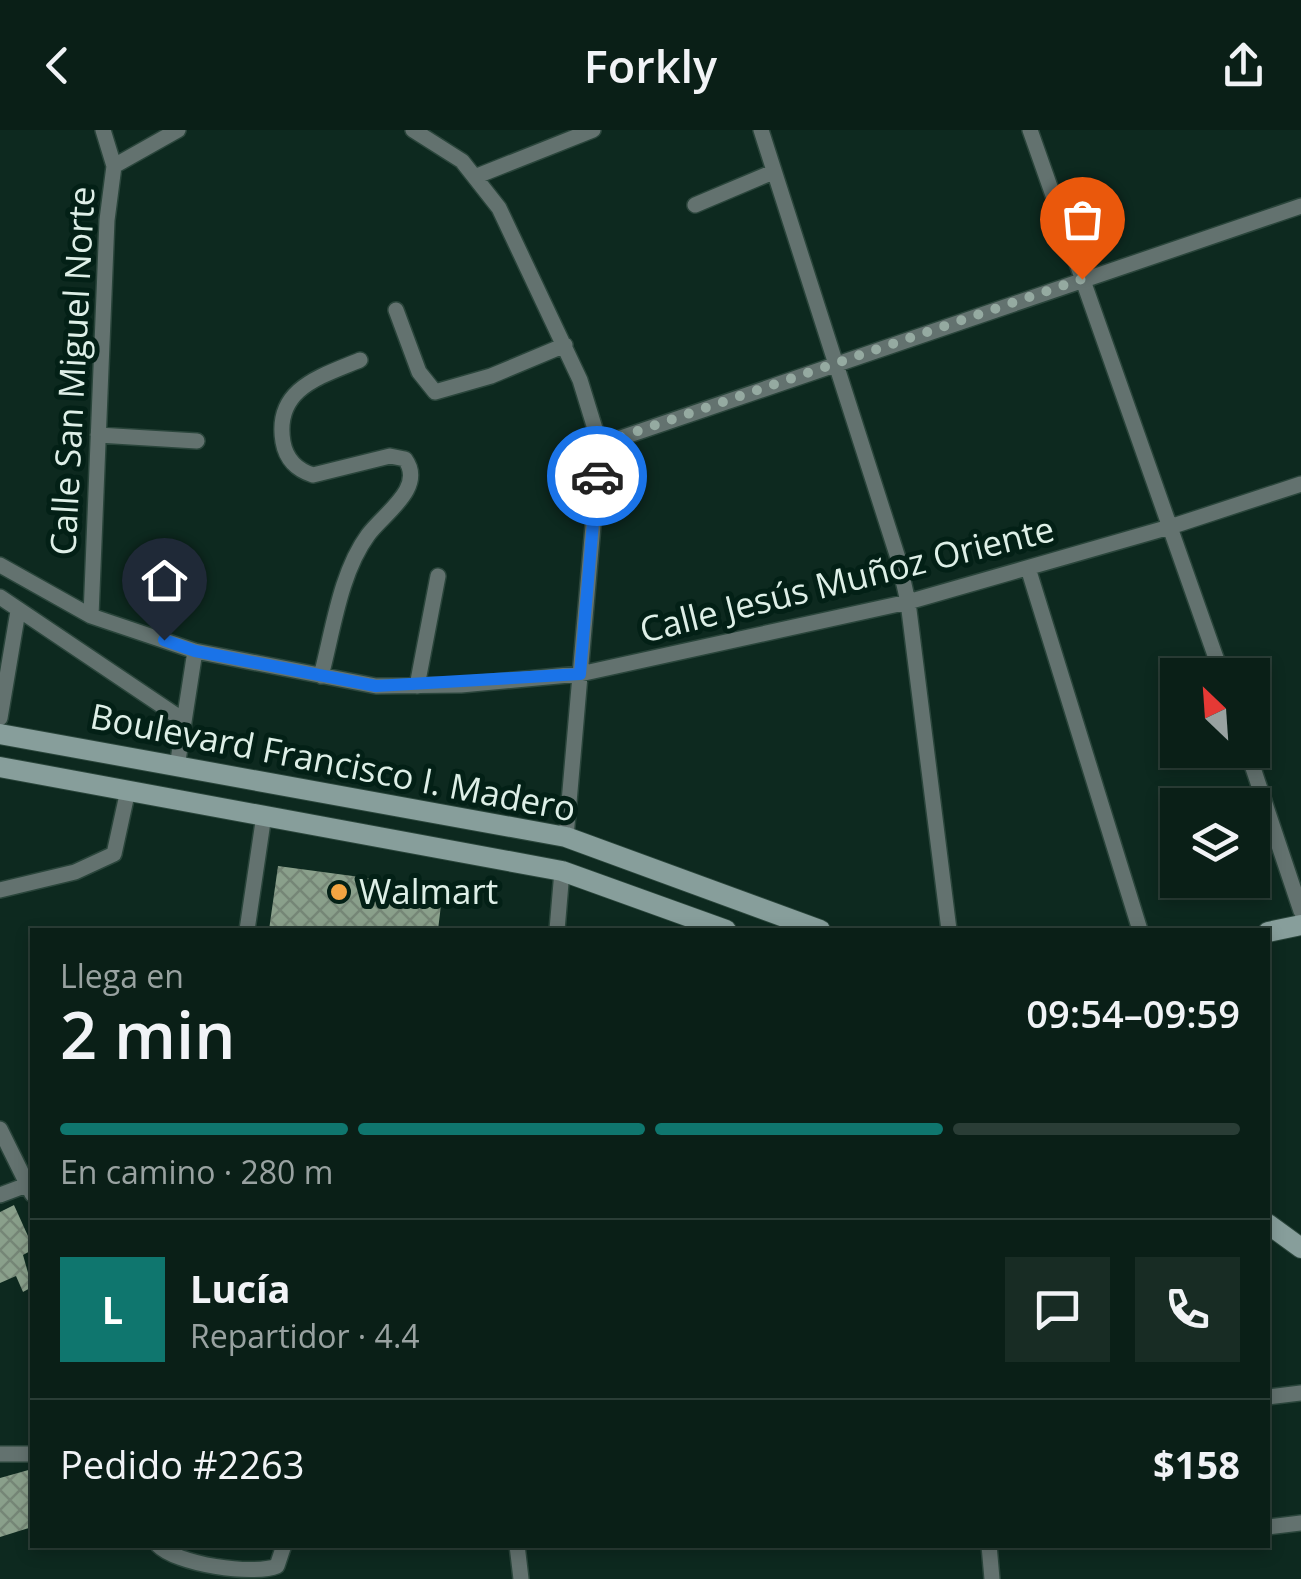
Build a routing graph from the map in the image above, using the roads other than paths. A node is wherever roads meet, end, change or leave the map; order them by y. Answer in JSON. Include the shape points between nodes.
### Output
{"nodes":[{"id":1,"x":103,"y":130,"type":"edge"},
{"id":2,"x":178,"y":130,"type":"edge"},
{"id":3,"x":413,"y":130,"type":"edge"},
{"id":4,"x":593,"y":130,"type":"edge"},
{"id":5,"x":761,"y":130,"type":"edge"},
{"id":6,"x":1030,"y":130,"type":"edge"},
{"id":7,"x":114,"y":166,"type":"junction"},
{"id":8,"x":772,"y":172,"type":"junction"},
{"id":9,"x":477,"y":176,"type":"junction"},
{"id":10,"x":695,"y":205,"type":"dead end"},
{"id":11,"x":1301,"y":206,"type":"edge"},
{"id":12,"x":1082,"y":279,"type":"junction"},
{"id":13,"x":396,"y":310,"type":"dead end"},
{"id":14,"x":565,"y":345,"type":"junction"},
{"id":15,"x":360,"y":360,"type":"dead end"},
{"id":16,"x":836,"y":361,"type":"junction"},
{"id":17,"x":98,"y":435,"type":"junction"},
{"id":18,"x":197,"y":441,"type":"dead end"},
{"id":19,"x":600,"y":444,"type":"junction"},
{"id":20,"x":1301,"y":484,"type":"edge"},
{"id":21,"x":1174,"y":526,"type":"junction"},
{"id":22,"x":0,"y":566,"type":"edge"},
{"id":23,"x":1028,"y":568,"type":"junction"},
{"id":24,"x":438,"y":576,"type":"dead end"},
{"id":25,"x":0,"y":597,"type":"edge"},
{"id":26,"x":908,"y":602,"type":"junction"},
{"id":27,"x":18,"y":611,"type":"junction"},
{"id":28,"x":91,"y":616,"type":"junction"},
{"id":29,"x":195,"y":651,"type":"junction"},
{"id":30,"x":1217,"y":658,"type":"edge"},
{"id":31,"x":580,"y":674,"type":"junction"},
{"id":32,"x":321,"y":676,"type":"junction"},
{"id":33,"x":417,"y":686,"type":"junction"},
{"id":34,"x":0,"y":718,"type":"edge"},
{"id":35,"x":183,"y":720,"type":"junction"},
{"id":36,"x":0,"y":734,"type":"edge"},
{"id":37,"x":0,"y":766,"type":"edge"},
{"id":38,"x":177,"y":766,"type":"junction"},
{"id":39,"x":1253,"y":768,"type":"edge"},
{"id":40,"x":128,"y":790,"type":"junction"},
{"id":41,"x":264,"y":815,"type":"junction"},
{"id":42,"x":566,"y":836,"type":"junction"},
{"id":43,"x":562,"y":871,"type":"junction"},
{"id":44,"x":0,"y":890,"type":"edge"},
{"id":45,"x":1301,"y":911,"type":"edge"},
{"id":46,"x":1301,"y":924,"type":"edge"},
{"id":47,"x":247,"y":928,"type":"edge"},
{"id":48,"x":557,"y":928,"type":"edge"},
{"id":49,"x":720,"y":928,"type":"edge"},
{"id":50,"x":815,"y":928,"type":"edge"},
{"id":51,"x":949,"y":928,"type":"edge"},
{"id":52,"x":1139,"y":928,"type":"edge"},
{"id":53,"x":1270,"y":932,"type":"edge"},
{"id":54,"x":0,"y":1129,"type":"edge"},
{"id":55,"x":30,"y":1185,"type":"edge"},
{"id":56,"x":30,"y":1187,"type":"edge"},
{"id":57,"x":0,"y":1195,"type":"edge"},
{"id":58,"x":1270,"y":1226,"type":"edge"},
{"id":59,"x":1301,"y":1248,"type":"edge"},
{"id":60,"x":1301,"y":1393,"type":"edge"},
{"id":61,"x":1270,"y":1396,"type":"edge"},
{"id":62,"x":0,"y":1454,"type":"edge"},
{"id":63,"x":30,"y":1454,"type":"edge"},
{"id":64,"x":1301,"y":1523,"type":"edge"},
{"id":65,"x":1270,"y":1527,"type":"edge"},
{"id":66,"x":164,"y":1548,"type":"edge"},
{"id":67,"x":283,"y":1548,"type":"edge"},
{"id":68,"x":517,"y":1548,"type":"edge"},
{"id":69,"x":989,"y":1548,"type":"edge"},
{"id":70,"x":521,"y":1579,"type":"edge"},
{"id":71,"x":992,"y":1579,"type":"edge"}],
"edges":[{"from":1,"to":7,"type":"street","name":"Calle San Miguel Norte"},
{"from":2,"to":7,"type":"street"},
{"from":3,"to":9,"type":"street"},
{"from":4,"to":9,"type":"street"},
{"from":5,"to":8,"type":"street"},
{"from":6,"to":12,"type":"street"},
{"from":7,"to":17,"type":"street","name":"Calle San Miguel Norte"},
{"from":8,"to":10,"type":"street"},
{"from":8,"to":16,"type":"street"},
{"from":9,"to":14,"type":"street"},
{"from":11,"to":12,"type":"street"},
{"from":12,"to":16,"type":"street"},
{"from":12,"to":21,"type":"street"},
{"from":13,"to":14,"type":"street","via":[[419,372],[435,392]]},
{"from":14,"to":19,"type":"street"},
{"from":15,"to":32,"type":"street","via":[[298,389],[282,416],[283,444],[300,471],[313,475],[390,456],[405,459],[411,471],[408,489],[357,553]]},
{"from":16,"to":19,"type":"street"},
{"from":16,"to":26,"type":"street"},
{"from":17,"to":18,"type":"street"},
{"from":17,"to":28,"type":"street","name":"Calle San Miguel Norte"},
{"from":19,"to":31,"type":"street"},
{"from":20,"to":21,"type":"street","name":"Calle Jesús Muñoz Oriente"},
{"from":21,"to":23,"type":"street","name":"Calle Jesús Muñoz Oriente"},
{"from":21,"to":30,"type":"street"},
{"from":22,"to":28,"type":"street","name":"Calle Jesús Muñoz Oriente"},
{"from":23,"to":26,"type":"street","name":"Calle Jesús Muñoz Oriente"},
{"from":23,"to":52,"type":"street"},
{"from":24,"to":33,"type":"street"},
{"from":25,"to":27,"type":"street"},
{"from":26,"to":31,"type":"street","name":"Calle Jesús Muñoz Oriente"},
{"from":26,"to":51,"type":"street"},
{"from":27,"to":34,"type":"street"},
{"from":27,"to":35,"type":"street"},
{"from":28,"to":29,"type":"street","name":"Calle Jesús Muñoz Oriente"},
{"from":29,"to":32,"type":"street","name":"Calle Jesús Muñoz Oriente"},
{"from":29,"to":35,"type":"street"},
{"from":31,"to":33,"type":"street","name":"Calle Jesús Muñoz Oriente"},
{"from":31,"to":42,"type":"street"},
{"from":32,"to":33,"type":"street","name":"Calle Jesús Muñoz Oriente"},
{"from":35,"to":38,"type":"street"},
{"from":36,"to":38,"type":"main road","name":"Boulevard Francisco I. Madero"},
{"from":37,"to":40,"type":"main road","name":"Boulevard Francisco I. Madero"},
{"from":38,"to":42,"type":"main road","name":"Boulevard Francisco I. Madero"},
{"from":39,"to":45,"type":"street"},
{"from":40,"to":41,"type":"main road","name":"Boulevard Francisco I. Madero"},
{"from":40,"to":44,"type":"street","via":[[114,854],[74,872]]},
{"from":41,"to":43,"type":"main road","name":"Boulevard Francisco I. Madero"},
{"from":41,"to":47,"type":"street"},
{"from":42,"to":50,"type":"main road","name":"Boulevard Francisco I. Madero"},
{"from":43,"to":48,"type":"street"},
{"from":43,"to":49,"type":"main road","name":"Boulevard Francisco I. Madero"},
{"from":46,"to":53,"type":"main road"},
{"from":54,"to":55,"type":"street"},
{"from":56,"to":57,"type":"street"},
{"from":58,"to":59,"type":"main road"},
{"from":60,"to":61,"type":"street"},
{"from":62,"to":63,"type":"street"},
{"from":64,"to":65,"type":"street"},
{"from":66,"to":67,"type":"street","via":[[186,1560],[256,1570],[277,1566]]},
{"from":68,"to":70,"type":"street"},
{"from":69,"to":71,"type":"street"}]}
